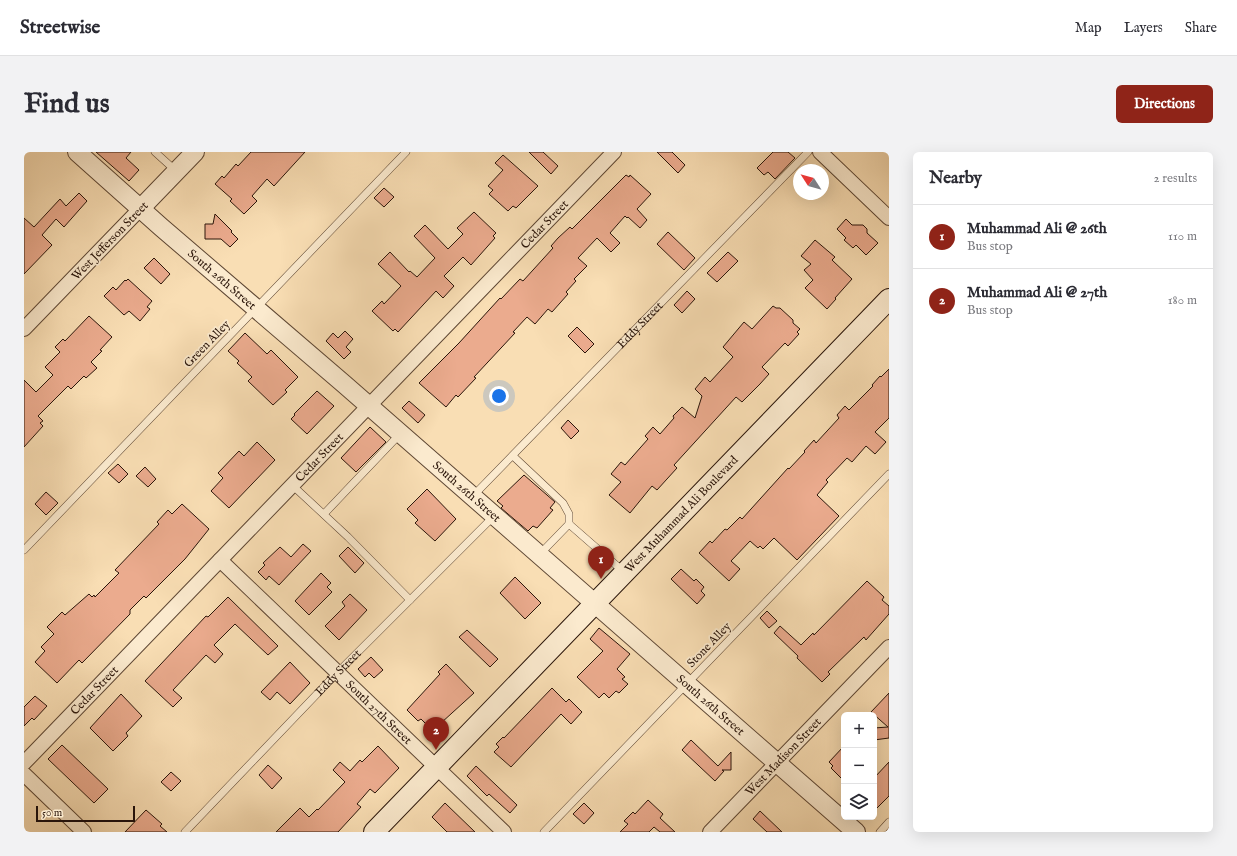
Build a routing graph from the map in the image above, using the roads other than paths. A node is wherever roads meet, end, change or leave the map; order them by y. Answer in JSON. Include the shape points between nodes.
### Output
{"nodes":[{"id":1,"x":77,"y":152,"type":"edge"},
{"id":2,"x":155,"y":152,"type":"edge"},
{"id":3,"x":195,"y":152,"type":"edge"},
{"id":4,"x":406,"y":152,"type":"edge"},
{"id":5,"x":614,"y":152,"type":"edge"},
{"id":6,"x":808,"y":152,"type":"edge"},
{"id":7,"x":820,"y":152,"type":"edge"},
{"id":8,"x":177,"y":171,"type":"junction"},
{"id":9,"x":141,"y":208,"type":"junction"},
{"id":10,"x":889,"y":218,"type":"edge"},
{"id":11,"x":889,"y":300,"type":"edge"},
{"id":12,"x":256,"y":309,"type":"junction"},
{"id":13,"x":24,"y":329,"type":"edge"},
{"id":14,"x":368,"y":406,"type":"junction"},
{"id":15,"x":400,"y":434,"type":"junction"},
{"id":16,"x":513,"y":456,"type":"junction"},
{"id":17,"x":889,"y":474,"type":"edge"},
{"id":18,"x":292,"y":485,"type":"junction"},
{"id":19,"x":473,"y":497,"type":"junction"},
{"id":20,"x":324,"y":514,"type":"junction"},
{"id":21,"x":494,"y":516,"type":"junction"},
{"id":22,"x":569,"y":524,"type":"junction"},
{"id":23,"x":24,"y":550,"type":"edge"},
{"id":24,"x":539,"y":555,"type":"junction"},
{"id":25,"x":220,"y":560,"type":"junction"},
{"id":26,"x":626,"y":573,"type":"junction"},
{"id":27,"x":410,"y":600,"type":"junction"},
{"id":28,"x":595,"y":605,"type":"junction"},
{"id":29,"x":889,"y":647,"type":"edge"},
{"id":30,"x":337,"y":673,"type":"junction"},
{"id":31,"x":687,"y":684,"type":"junction"},
{"id":32,"x":24,"y":763,"type":"edge"},
{"id":33,"x":777,"y":763,"type":"junction"},
{"id":34,"x":436,"y":768,"type":"junction"},
{"id":35,"x":24,"y":774,"type":"edge"},
{"id":36,"x":889,"y":822,"type":"edge"},
{"id":37,"x":84,"y":832,"type":"edge"},
{"id":38,"x":185,"y":832,"type":"edge"},
{"id":39,"x":374,"y":832,"type":"edge"},
{"id":40,"x":504,"y":832,"type":"edge"},
{"id":41,"x":544,"y":832,"type":"edge"},
{"id":42,"x":710,"y":832,"type":"edge"},
{"id":43,"x":856,"y":832,"type":"edge"},
{"id":44,"x":880,"y":832,"type":"edge"}],
"edges":[{"from":1,"to":9,"type":"street","name":"South 26th Street"},
{"from":2,"to":8,"type":"lane"},
{"from":3,"to":8,"type":"street","name":"West Jefferson Street"},
{"from":4,"to":12,"type":"lane","name":"Green Alley"},
{"from":5,"to":14,"type":"street","name":"Cedar Street"},
{"from":6,"to":16,"type":"lane","name":"Eddy Street"},
{"from":7,"to":10,"type":"street"},
{"from":8,"to":9,"type":"street","name":"West Jefferson Street"},
{"from":9,"to":12,"type":"street","name":"South 26th Street"},
{"from":9,"to":13,"type":"street","name":"West Jefferson Street"},
{"from":11,"to":26,"type":"main road","name":"West Muhammad Ali Boulevard"},
{"from":12,"to":14,"type":"street","name":"South 26th Street"},
{"from":12,"to":23,"type":"lane","name":"Green Alley"},
{"from":14,"to":15,"type":"street","name":"South 26th Street"},
{"from":14,"to":18,"type":"street","name":"Cedar Street"},
{"from":15,"to":19,"type":"street","name":"South 26th Street"},
{"from":15,"to":20,"type":"lane"},
{"from":16,"to":19,"type":"lane","name":"Eddy Street"},
{"from":16,"to":22,"type":"lane","via":[[563,503],[569,514]]},
{"from":17,"to":31,"type":"lane","name":"Stone Alley"},
{"from":18,"to":20,"type":"lane"},
{"from":18,"to":25,"type":"street","name":"Cedar Street"},
{"from":19,"to":21,"type":"street","name":"South 26th Street"},
{"from":20,"to":27,"type":"lane"},
{"from":21,"to":24,"type":"street","name":"South 26th Street"},
{"from":21,"to":27,"type":"lane","name":"Eddy Street"},
{"from":22,"to":24,"type":"lane"},
{"from":22,"to":26,"type":"lane"},
{"from":24,"to":28,"type":"street","name":"South 26th Street"},
{"from":25,"to":30,"type":"street","name":"South 27th Street"},
{"from":25,"to":32,"type":"street","name":"Cedar Street"},
{"from":26,"to":28,"type":"main road","name":"West Muhammad Ali Boulevard"},
{"from":27,"to":30,"type":"lane","name":"Eddy Street"},
{"from":28,"to":31,"type":"street","name":"South 26th Street"},
{"from":28,"to":34,"type":"main road","name":"West Muhammad Ali Boulevard","via":[[587,610]]},
{"from":29,"to":33,"type":"street","name":"West Madison Street"},
{"from":30,"to":34,"type":"street","name":"South 27th Street"},
{"from":30,"to":38,"type":"lane","name":"Eddy Street"},
{"from":31,"to":33,"type":"street","name":"South 26th Street"},
{"from":31,"to":41,"type":"lane","name":"Stone Alley"},
{"from":33,"to":42,"type":"street","name":"West Madison Street"},
{"from":33,"to":43,"type":"street","name":"South 26th Street"},
{"from":34,"to":39,"type":"main road","name":"West Muhammad Ali Boulevard"},
{"from":34,"to":40,"type":"street","name":"South 27th Street"},
{"from":35,"to":37,"type":"street"},
{"from":36,"to":44,"type":"lane"}]}
